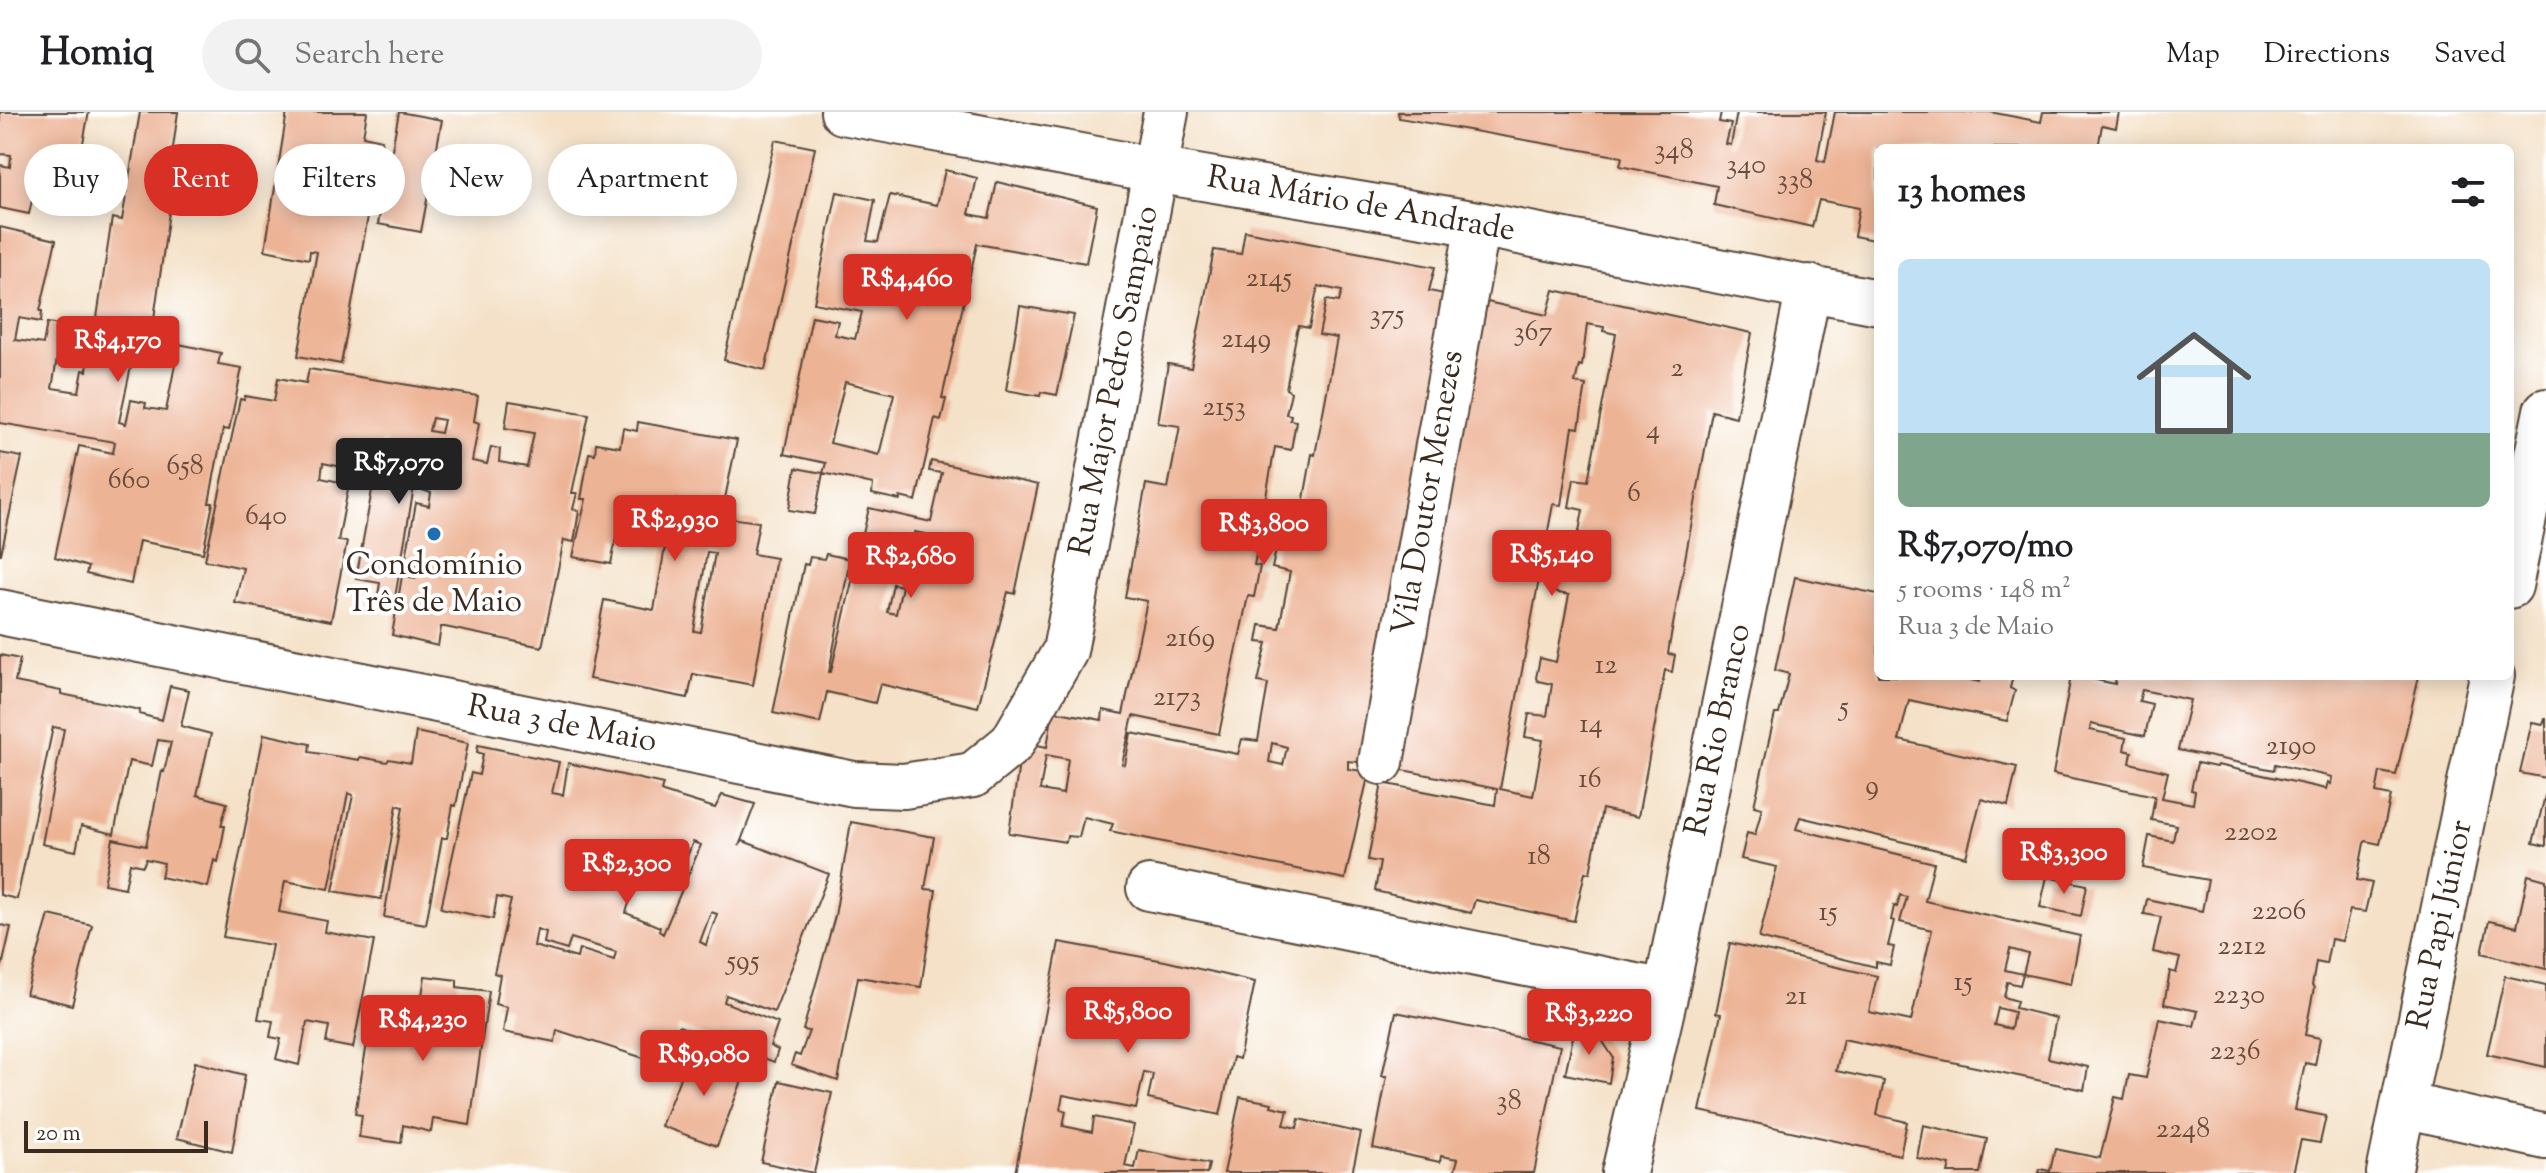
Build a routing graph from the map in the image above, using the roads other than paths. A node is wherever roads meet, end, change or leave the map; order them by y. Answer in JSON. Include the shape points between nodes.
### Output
{"nodes":[{"id":1,"x":843,"y":112,"type":"edge"},
{"id":2,"x":1166,"y":112,"type":"edge"},
{"id":3,"x":1155,"y":170,"type":"junction"},
{"id":4,"x":1478,"y":224,"type":"junction"},
{"id":5,"x":1809,"y":287,"type":"junction"},
{"id":6,"x":1874,"y":301,"type":"edge"},
{"id":7,"x":2535,"y":435,"type":"edge"},
{"id":8,"x":2514,"y":562,"type":"edge"},
{"id":9,"x":0,"y":612,"type":"edge"},
{"id":10,"x":1065,"y":651,"type":"joint"},
{"id":11,"x":2491,"y":680,"type":"edge"},
{"id":12,"x":1381,"y":762,"type":"dead end"},
{"id":13,"x":1149,"y":888,"type":"dead end"},
{"id":14,"x":1666,"y":992,"type":"junction"},
{"id":15,"x":2404,"y":1105,"type":"junction"},
{"id":16,"x":2546,"y":1137,"type":"edge"},
{"id":17,"x":1624,"y":1173,"type":"edge"},
{"id":18,"x":2389,"y":1173,"type":"edge"}],
"edges":[{"from":1,"to":3,"type":"street","name":"Rua Mário de Andrade"},
{"from":2,"to":3,"type":"street","name":"Rua Major Pedro Sampaio"},
{"from":3,"to":4,"type":"street","name":"Rua Mário de Andrade"},
{"from":3,"to":10,"type":"street","name":"Rua Major Pedro Sampaio"},
{"from":4,"to":5,"type":"street","name":"Rua Mário de Andrade"},
{"from":4,"to":12,"type":"street","name":"Vila Doutor Menezes"},
{"from":5,"to":6,"type":"street","name":"Rua Mário de Andrade"},
{"from":5,"to":14,"type":"street","name":"Rua Rio Branco"},
{"from":7,"to":8,"type":"street"},
{"from":9,"to":10,"type":"street","name":"Rua 3 de Maio","via":[[854,784],[904,786],[973,775],[1012,743]]},
{"from":11,"to":15,"type":"street","name":"Rua Papi Júnior"},
{"from":13,"to":14,"type":"street"},
{"from":14,"to":17,"type":"street","name":"Rua Rio Branco"},
{"from":15,"to":16,"type":"street"},
{"from":15,"to":18,"type":"street","name":"Rua Papi Júnior"}]}
